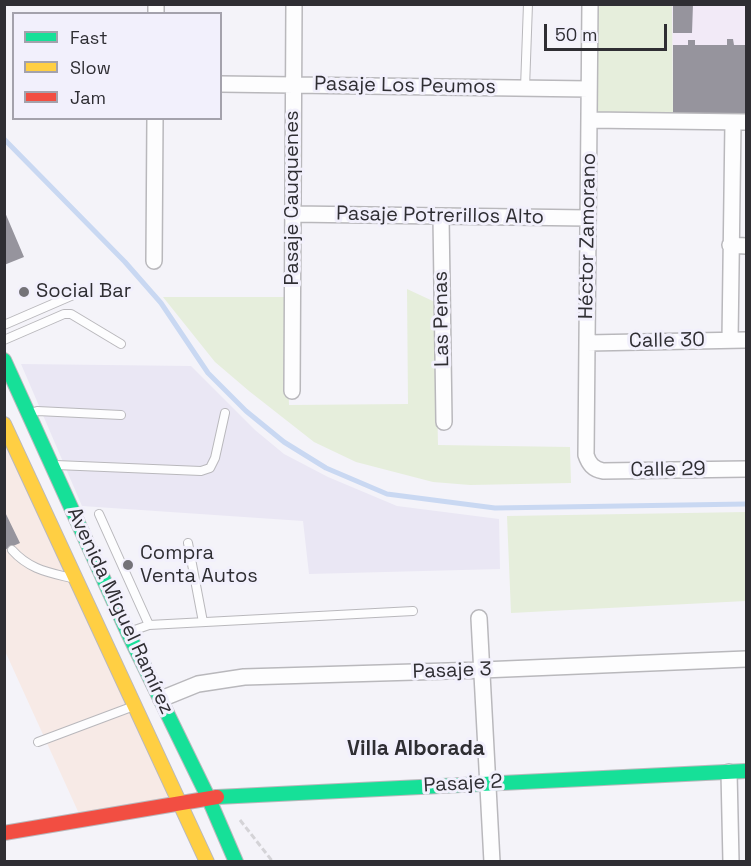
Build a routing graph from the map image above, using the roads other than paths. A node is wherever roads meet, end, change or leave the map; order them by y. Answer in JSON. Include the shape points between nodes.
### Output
{"nodes":[{"id":1,"x":294,"y":4,"type":"edge"},
{"id":2,"x":528,"y":4,"type":"edge"},
{"id":3,"x":590,"y":4,"type":"edge"},
{"id":4,"x":222,"y":84,"type":"edge"},
{"id":5,"x":293,"y":85,"type":"junction"},
{"id":6,"x":525,"y":88,"type":"junction"},
{"id":7,"x":589,"y":89,"type":"junction"},
{"id":8,"x":155,"y":120,"type":"edge"},
{"id":9,"x":589,"y":120,"type":"junction"},
{"id":10,"x":740,"y":122,"type":"edge"},
{"id":11,"x":293,"y":214,"type":"junction"},
{"id":12,"x":441,"y":216,"type":"junction"},
{"id":13,"x":588,"y":218,"type":"junction"},
{"id":14,"x":730,"y":245,"type":"junction"},
{"id":15,"x":747,"y":246,"type":"edge"},
{"id":16,"x":154,"y":261,"type":"dead end"},
{"id":17,"x":78,"y":293,"type":"dead end"},
{"id":18,"x":4,"y":325,"type":"edge"},
{"id":19,"x":4,"y":339,"type":"edge"},
{"id":20,"x":730,"y":340,"type":"junction"},
{"id":21,"x":747,"y":340,"type":"edge"},
{"id":22,"x":587,"y":343,"type":"junction"},
{"id":23,"x":122,"y":344,"type":"dead end"},
{"id":24,"x":4,"y":360,"type":"edge"},
{"id":25,"x":291,"y":391,"type":"dead end"},
{"id":26,"x":28,"y":413,"type":"junction"},
{"id":27,"x":225,"y":413,"type":"dead end"},
{"id":28,"x":121,"y":415,"type":"dead end"},
{"id":29,"x":444,"y":422,"type":"dead end"},
{"id":30,"x":4,"y":424,"type":"edge"},
{"id":31,"x":51,"y":465,"type":"junction"},
{"id":32,"x":591,"y":466,"type":"joint"},
{"id":33,"x":747,"y":469,"type":"edge"},
{"id":34,"x":99,"y":514,"type":"dead end"},
{"id":35,"x":188,"y":543,"type":"dead end"},
{"id":36,"x":12,"y":550,"type":"dead end"},
{"id":37,"x":75,"y":579,"type":"junction"},
{"id":38,"x":413,"y":611,"type":"dead end"},
{"id":39,"x":479,"y":618,"type":"dead end"},
{"id":40,"x":203,"y":622,"type":"junction"},
{"id":41,"x":149,"y":625,"type":"junction"},
{"id":42,"x":128,"y":633,"type":"junction"},
{"id":43,"x":747,"y":659,"type":"edge"},
{"id":44,"x":482,"y":670,"type":"junction"},
{"id":45,"x":161,"y":699,"type":"junction"},
{"id":46,"x":135,"y":706,"type":"junction"},
{"id":47,"x":38,"y":742,"type":"dead end"},
{"id":48,"x":747,"y":771,"type":"edge"},
{"id":49,"x":729,"y":772,"type":"junction"},
{"id":50,"x":488,"y":783,"type":"junction"},
{"id":51,"x":208,"y":797,"type":"junction"},
{"id":52,"x":179,"y":802,"type":"junction"},
{"id":53,"x":4,"y":832,"type":"edge"},
{"id":54,"x":207,"y":861,"type":"edge"},
{"id":55,"x":236,"y":861,"type":"edge"},
{"id":56,"x":492,"y":861,"type":"edge"},
{"id":57,"x":731,"y":861,"type":"edge"}],
"edges":[{"from":1,"to":5,"type":"street","name":"Pasaje Cauquenes"},
{"from":2,"to":6,"type":"lane"},
{"from":3,"to":7,"type":"street","name":"Héctor Zamorano"},
{"from":4,"to":5,"type":"street","name":"Pasaje Los Peumos"},
{"from":5,"to":6,"type":"street","name":"Pasaje Los Peumos"},
{"from":5,"to":11,"type":"street","name":"Pasaje Cauquenes"},
{"from":6,"to":7,"type":"street","name":"Pasaje Los Peumos"},
{"from":7,"to":9,"type":"street","name":"Héctor Zamorano"},
{"from":8,"to":16,"type":"street"},
{"from":9,"to":10,"type":"street"},
{"from":9,"to":13,"type":"street","name":"Héctor Zamorano"},
{"from":10,"to":14,"type":"street"},
{"from":11,"to":12,"type":"street","name":"Pasaje Potrerillos Alto"},
{"from":11,"to":25,"type":"street","name":"Pasaje Cauquenes"},
{"from":12,"to":13,"type":"street","name":"Pasaje Potrerillos Alto"},
{"from":12,"to":29,"type":"street","name":"Las Penas"},
{"from":13,"to":22,"type":"street","name":"Héctor Zamorano"},
{"from":14,"to":15,"type":"street"},
{"from":14,"to":20,"type":"street"},
{"from":17,"to":18,"type":"lane"},
{"from":19,"to":23,"type":"lane","via":[[71,314]]},
{"from":20,"to":21,"type":"street","name":"Calle 30"},
{"from":20,"to":22,"type":"street","name":"Calle 30"},
{"from":22,"to":32,"type":"street","name":"Héctor Zamorano","via":[[586,455]]},
{"from":24,"to":26,"type":"main road","name":"Avenida Miguel Ramírez"},
{"from":26,"to":28,"type":"lane"},
{"from":26,"to":31,"type":"main road","name":"Avenida Miguel Ramírez"},
{"from":27,"to":31,"type":"lane","via":[[215,458],[210,468],[201,471]]},
{"from":30,"to":37,"type":"main road","name":"Avenida Miguel Ramírez"},
{"from":31,"to":42,"type":"main road","name":"Avenida Miguel Ramírez"},
{"from":32,"to":33,"type":"street","name":"Calle 29","via":[[603,471]]},
{"from":34,"to":41,"type":"lane"},
{"from":35,"to":40,"type":"lane"},
{"from":36,"to":37,"type":"lane","via":[[23,562]]},
{"from":37,"to":46,"type":"main road","name":"Avenida Miguel Ramírez"},
{"from":38,"to":40,"type":"lane"},
{"from":39,"to":44,"type":"street"},
{"from":40,"to":41,"type":"lane"},
{"from":41,"to":42,"type":"lane"},
{"from":42,"to":45,"type":"main road","name":"Avenida Miguel Ramírez"},
{"from":43,"to":44,"type":"street","name":"Pasaje 3"},
{"from":44,"to":45,"type":"street","name":"Pasaje 3","via":[[244,677],[198,684]]},
{"from":44,"to":50,"type":"street"},
{"from":45,"to":51,"type":"main road","name":"Avenida Miguel Ramírez"},
{"from":46,"to":47,"type":"lane"},
{"from":46,"to":52,"type":"main road","name":"Avenida Miguel Ramírez"},
{"from":48,"to":49,"type":"main road","name":"Pasaje 2"},
{"from":49,"to":50,"type":"main road","name":"Pasaje 2"},
{"from":49,"to":57,"type":"street"},
{"from":50,"to":51,"type":"main road","name":"Pasaje 2"},
{"from":50,"to":56,"type":"street"},
{"from":51,"to":52,"type":"main road","name":"Pasaje 2"},
{"from":51,"to":55,"type":"main road","name":"Avenida Miguel Ramírez"},
{"from":52,"to":53,"type":"main road","name":"Pasaje 2"},
{"from":52,"to":54,"type":"main road","name":"Avenida Miguel Ramírez"}]}
